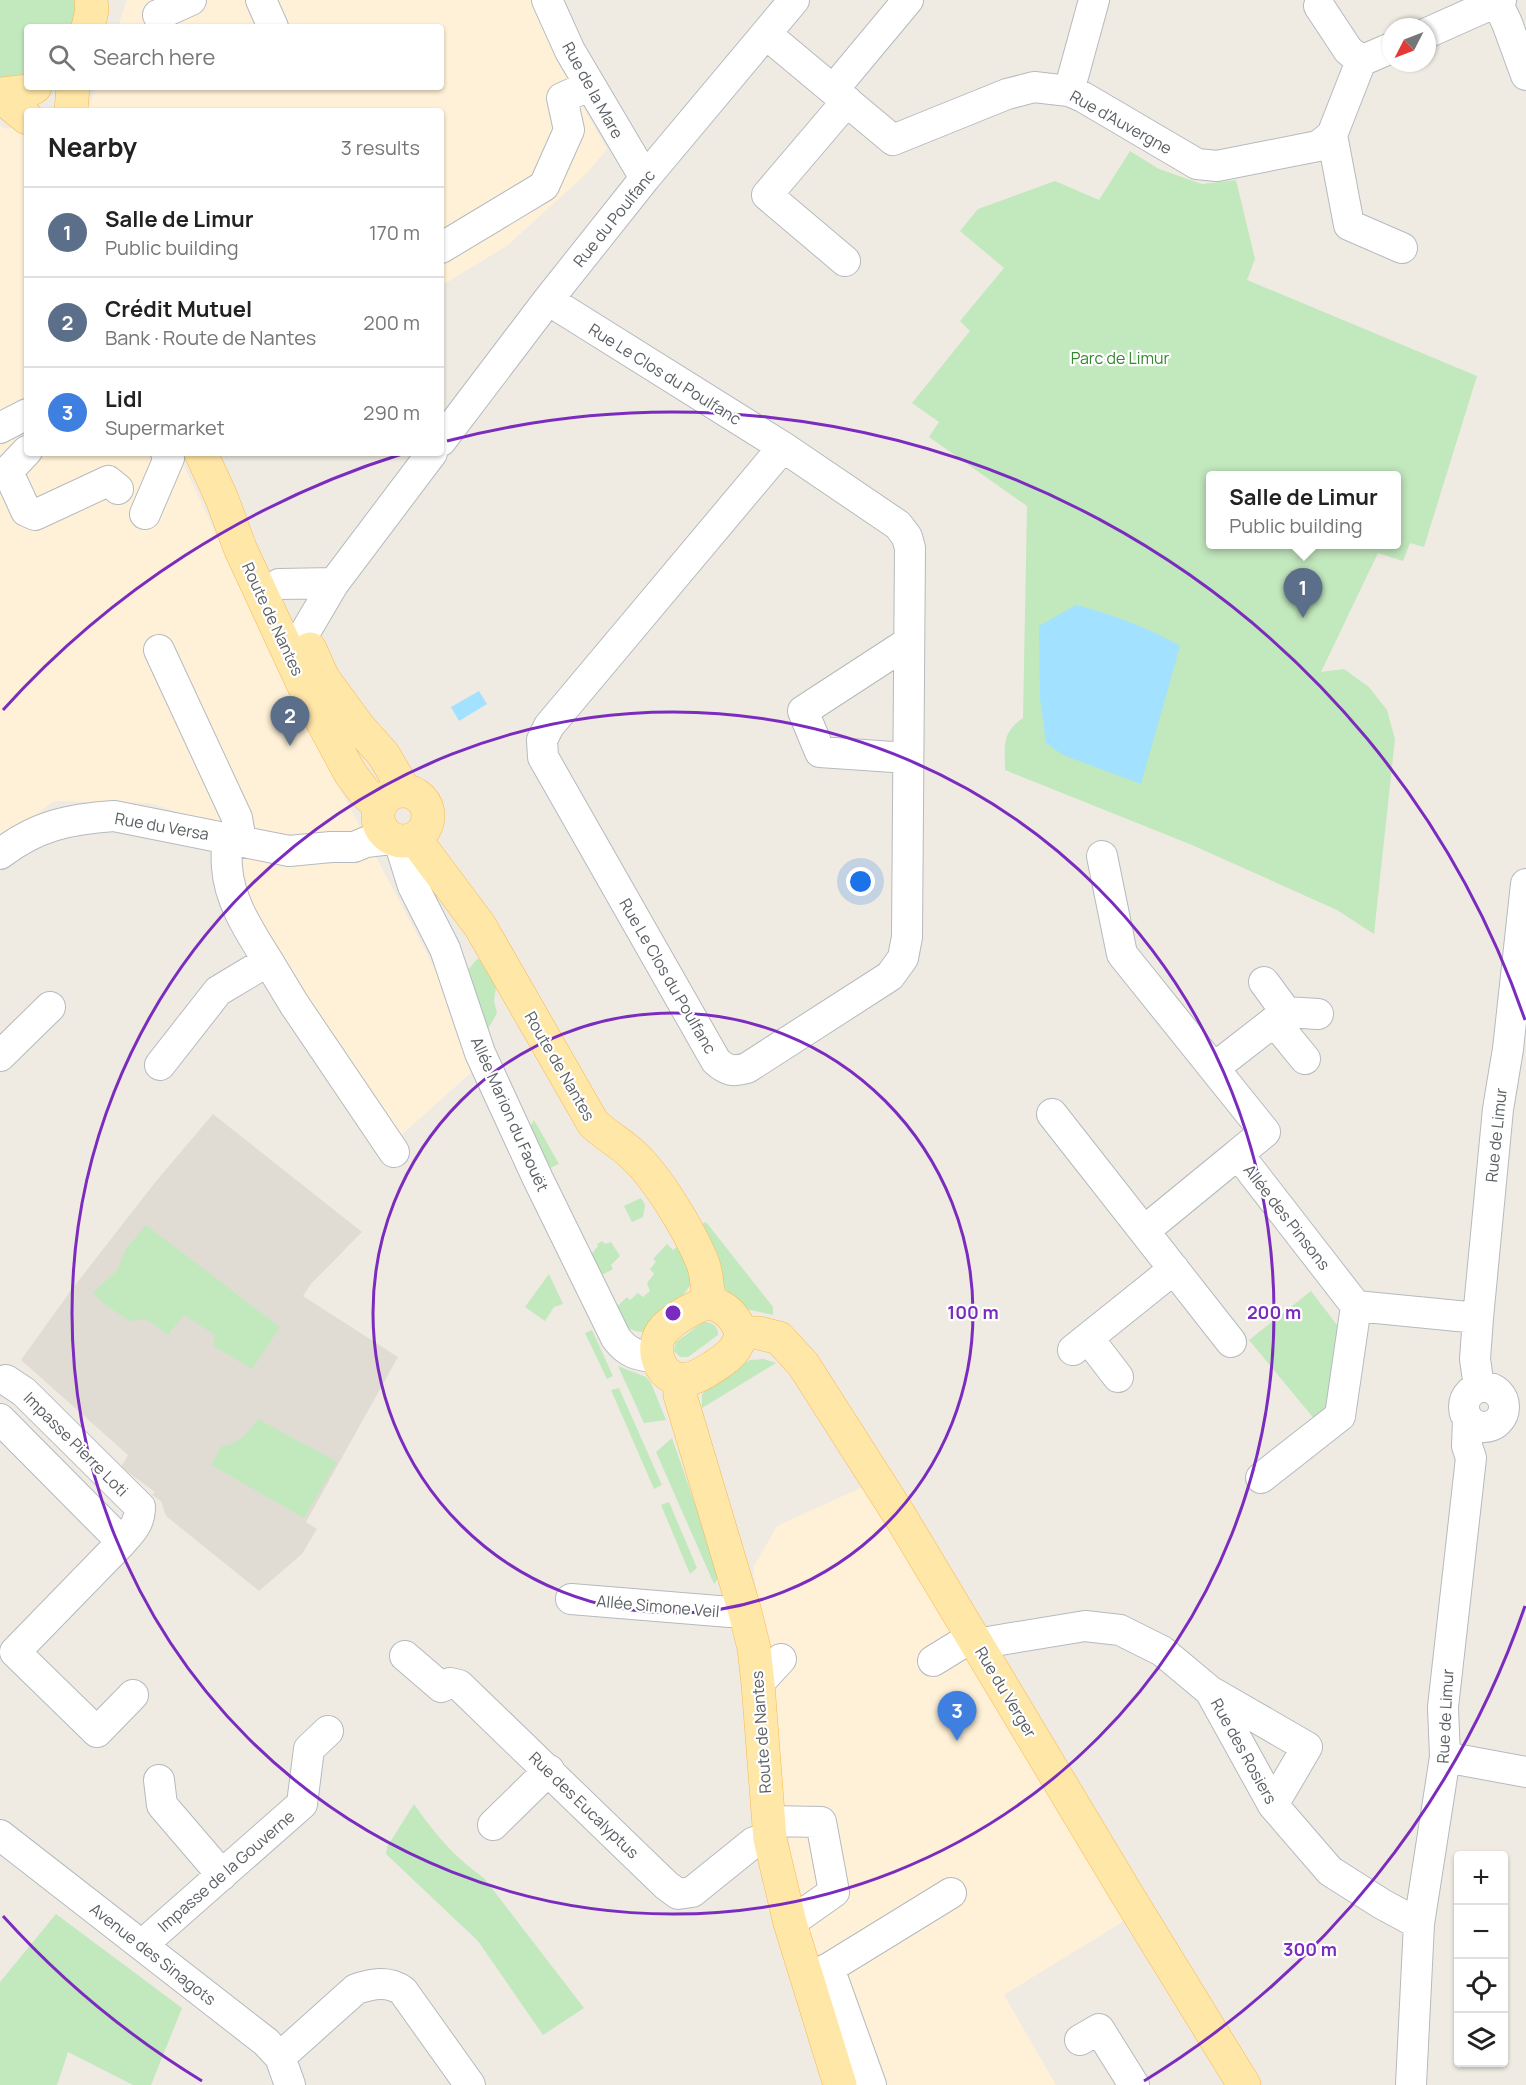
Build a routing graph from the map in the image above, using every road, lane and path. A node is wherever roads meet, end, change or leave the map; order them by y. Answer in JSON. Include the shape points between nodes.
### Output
{"nodes":[{"id":1,"x":191,"y":0,"type":"edge"},
{"id":2,"x":261,"y":0,"type":"edge"},
{"id":3,"x":547,"y":0,"type":"edge"},
{"id":4,"x":794,"y":0,"type":"edge"},
{"id":5,"x":908,"y":0,"type":"edge"},
{"id":6,"x":1094,"y":0,"type":"edge"},
{"id":7,"x":1499,"y":1,"type":"edge"},
{"id":8,"x":1319,"y":6,"type":"dead end"},
{"id":9,"x":158,"y":15,"type":"dead end"},
{"id":10,"x":272,"y":24,"type":"edge"},
{"id":11,"x":1436,"y":29,"type":"edge"},
{"id":12,"x":766,"y":34,"type":"junction"},
{"id":13,"x":1382,"y":52,"type":"edge"},
{"id":14,"x":1361,"y":61,"type":"junction"},
{"id":15,"x":1526,"y":75,"type":"edge"},
{"id":16,"x":589,"y":86,"type":"junction"},
{"id":17,"x":30,"y":90,"type":"edge"},
{"id":18,"x":73,"y":90,"type":"edge"},
{"id":19,"x":1069,"y":91,"type":"junction"},
{"id":20,"x":0,"y":95,"type":"edge"},
{"id":21,"x":840,"y":96,"type":"junction"},
{"id":22,"x":71,"y":108,"type":"edge"},
{"id":23,"x":24,"y":115,"type":"edge"},
{"id":24,"x":1332,"y":135,"type":"junction"},
{"id":25,"x":645,"y":178,"type":"junction"},
{"id":26,"x":444,"y":246,"type":"edge"},
{"id":27,"x":1402,"y":248,"type":"dead end"},
{"id":28,"x":845,"y":261,"type":"dead end"},
{"id":29,"x":548,"y":300,"type":"junction"},
{"id":30,"x":24,"y":416,"type":"edge"},
{"id":31,"x":0,"y":428,"type":"edge"},
{"id":32,"x":444,"y":437,"type":"edge"},
{"id":33,"x":783,"y":447,"type":"junction"},
{"id":34,"x":24,"y":454,"type":"edge"},
{"id":35,"x":168,"y":456,"type":"edge"},
{"id":36,"x":202,"y":456,"type":"edge"},
{"id":37,"x":219,"y":456,"type":"edge"},
{"id":38,"x":430,"y":456,"type":"edge"},
{"id":39,"x":118,"y":489,"type":"dead end"},
{"id":40,"x":145,"y":514,"type":"dead end"},
{"id":41,"x":334,"y":583,"type":"junction"},
{"id":42,"x":279,"y":584,"type":"junction"},
{"id":43,"x":304,"y":634,"type":"junction"},
{"id":44,"x":909,"y":642,"type":"junction"},
{"id":45,"x":159,"y":650,"type":"dead end"},
{"id":46,"x":908,"y":758,"type":"junction"},
{"id":47,"x":399,"y":822,"type":"junction"},
{"id":48,"x":234,"y":840,"type":"junction"},
{"id":49,"x":0,"y":854,"type":"edge"},
{"id":50,"x":1102,"y":856,"type":"dead end"},
{"id":51,"x":1526,"y":884,"type":"edge"},
{"id":52,"x":268,"y":961,"type":"junction"},
{"id":53,"x":1264,"y":982,"type":"dead end"},
{"id":54,"x":51,"y":1007,"type":"dead end"},
{"id":55,"x":1318,"y":1014,"type":"dead end"},
{"id":56,"x":1280,"y":1017,"type":"junction"},
{"id":57,"x":0,"y":1056,"type":"edge"},
{"id":58,"x":1305,"y":1059,"type":"dead end"},
{"id":59,"x":160,"y":1065,"type":"dead end"},
{"id":60,"x":1214,"y":1068,"type":"junction"},
{"id":61,"x":1514,"y":1083,"type":"edge"},
{"id":62,"x":1052,"y":1114,"type":"dead end"},
{"id":63,"x":394,"y":1152,"type":"dead end"},
{"id":64,"x":1238,"y":1155,"type":"junction"},
{"id":65,"x":1144,"y":1231,"type":"junction"},
{"id":66,"x":1174,"y":1269,"type":"junction"},
{"id":67,"x":708,"y":1302,"type":"junction"},
{"id":68,"x":1356,"y":1306,"type":"junction"},
{"id":69,"x":1478,"y":1318,"type":"junction"},
{"id":70,"x":742,"y":1333,"type":"junction"},
{"id":71,"x":1231,"y":1342,"type":"dead end"},
{"id":72,"x":668,"y":1369,"type":"junction"},
{"id":73,"x":1118,"y":1377,"type":"dead end"},
{"id":74,"x":2,"y":1384,"type":"edge"},
{"id":75,"x":1493,"y":1406,"type":"edge"},
{"id":76,"x":0,"y":1419,"type":"edge"},
{"id":77,"x":1261,"y":1478,"type":"dead end"},
{"id":78,"x":122,"y":1542,"type":"junction"},
{"id":79,"x":571,"y":1599,"type":"dead end"},
{"id":80,"x":745,"y":1612,"type":"junction"},
{"id":81,"x":974,"y":1641,"type":"junction"},
{"id":82,"x":405,"y":1656,"type":"dead end"},
{"id":83,"x":780,"y":1659,"type":"dead end"},
{"id":84,"x":933,"y":1662,"type":"dead end"},
{"id":85,"x":758,"y":1684,"type":"junction"},
{"id":86,"x":1210,"y":1691,"type":"junction"},
{"id":87,"x":134,"y":1695,"type":"dead end"},
{"id":88,"x":328,"y":1731,"type":"dead end"},
{"id":89,"x":1445,"y":1757,"type":"junction"},
{"id":90,"x":549,"y":1770,"type":"junction"},
{"id":91,"x":1526,"y":1772,"type":"edge"},
{"id":92,"x":159,"y":1780,"type":"dead end"},
{"id":93,"x":1273,"y":1805,"type":"junction"},
{"id":94,"x":494,"y":1825,"type":"dead end"},
{"id":95,"x":769,"y":1830,"type":"junction"},
{"id":96,"x":2,"y":1840,"type":"edge"},
{"id":97,"x":222,"y":1875,"type":"junction"},
{"id":98,"x":951,"y":1893,"type":"dead end"},
{"id":99,"x":790,"y":1923,"type":"junction"},
{"id":100,"x":1419,"y":1924,"type":"junction"},
{"id":101,"x":142,"y":1945,"type":"junction"},
{"id":102,"x":818,"y":1973,"type":"junction"},
{"id":103,"x":1080,"y":2040,"type":"dead end"},
{"id":104,"x":280,"y":2057,"type":"junction"},
{"id":105,"x":290,"y":2085,"type":"edge"},
{"id":106,"x":470,"y":2085,"type":"edge"},
{"id":107,"x":840,"y":2085,"type":"edge"},
{"id":108,"x":871,"y":2085,"type":"edge"},
{"id":109,"x":1134,"y":2085,"type":"edge"},
{"id":110,"x":1244,"y":2085,"type":"edge"},
{"id":111,"x":1411,"y":2085,"type":"edge"}],
"edges":[{"from":1,"to":9,"type":"street"},
{"from":2,"to":10,"type":"street"},
{"from":3,"to":16,"type":"street","name":"Rue de la Mare"},
{"from":4,"to":12,"type":"street","name":"Rue du Poulfanc"},
{"from":5,"to":21,"type":"street"},
{"from":6,"to":19,"type":"street"},
{"from":7,"to":11,"type":"street"},
{"from":7,"to":15,"type":"street"},
{"from":8,"to":14,"type":"street","via":[[1348,50]]},
{"from":12,"to":21,"type":"street","name":"Rue d'Auvergne"},
{"from":12,"to":25,"type":"street","name":"Rue du Poulfanc"},
{"from":13,"to":14,"type":"street"},
{"from":14,"to":24,"type":"street"},
{"from":16,"to":25,"type":"street","name":"Rue de la Mare"},
{"from":16,"to":26,"type":"street","via":[[562,98],[569,130],[544,186]]},
{"from":17,"to":20,"type":"main road"},
{"from":18,"to":22,"type":"main road"},
{"from":19,"to":21,"type":"street","name":"Rue d'Auvergne","via":[[1034,87],[1007,94],[893,140]]},
{"from":19,"to":24,"type":"street","name":"Rue d'Auvergne","via":[[1197,164],[1217,166],[1318,146]]},
{"from":20,"to":23,"type":"main road"},
{"from":21,"to":28,"type":"street","via":[[767,195]]},
{"from":24,"to":27,"type":"street","via":[[1349,225]]},
{"from":25,"to":29,"type":"street","name":"Rue du Poulfanc"},
{"from":29,"to":32,"type":"street","name":"Rue du Poulfanc"},
{"from":29,"to":33,"type":"street","name":"Rue Le Clos du Poulfanc"},
{"from":30,"to":31,"type":"street"},
{"from":33,"to":44,"type":"street","name":"Rue Le Clos du Poulfanc","via":[[898,525],[907,537]]},
{"from":33,"to":46,"type":"street","name":"Rue Le Clos du Poulfanc","via":[[549,726],[542,740],[543,757],[724,1069],[747,1068],[890,976],[903,958],[907,937]]},
{"from":34,"to":39,"type":"street","via":[[9,474],[27,511],[35,515],[108,481]]},
{"from":35,"to":40,"type":"street"},
{"from":36,"to":47,"type":"main road","name":"Route de Nantes","via":[[309,698],[350,773],[365,793]]},
{"from":37,"to":42,"type":"main road","name":"Route de Nantes"},
{"from":38,"to":41,"type":"street"},
{"from":41,"to":42,"type":"street"},
{"from":41,"to":43,"type":"street"},
{"from":42,"to":43,"type":"main road","name":"Route de Nantes"},
{"from":43,"to":47,"type":"main road","name":"Route de Nantes","via":[[323,678],[383,754]]},
{"from":44,"to":46,"type":"street","name":"Rue Le Clos du Poulfanc"},
{"from":44,"to":46,"type":"street","via":[[803,711],[820,752]]},
{"from":45,"to":48,"type":"street","via":[[237,818]]},
{"from":47,"to":48,"type":"street","name":"Rue du Versa","via":[[357,823],[331,846],[289,851]]},
{"from":47,"to":67,"type":"main road","name":"Route de Nantes","via":[[470,912],[593,1123],[634,1155],[670,1204],[702,1263]]},
{"from":47,"to":72,"type":"street","name":"Allée Marion du Faouët","via":[[413,885],[445,949],[480,1053],[611,1328],[625,1350]]},
{"from":48,"to":49,"type":"street","name":"Rue du Versa","via":[[114,816],[58,823],[32,833]]},
{"from":48,"to":52,"type":"street","via":[[227,868],[232,893]]},
{"from":50,"to":60,"type":"street","name":"Allée des Pinsons","via":[[1122,954]]},
{"from":51,"to":61,"type":"street","name":"Rue de Limur","via":[[1508,1049]]},
{"from":52,"to":59,"type":"street","via":[[218,991]]},
{"from":52,"to":63,"type":"street"},
{"from":53,"to":56,"type":"street"},
{"from":54,"to":57,"type":"street"},
{"from":55,"to":56,"type":"street"},
{"from":56,"to":58,"type":"street"},
{"from":56,"to":60,"type":"street"},
{"from":60,"to":64,"type":"street","name":"Allée des Pinsons","via":[[1265,1132]]},
{"from":61,"to":69,"type":"street","name":"Rue de Limur"},
{"from":62,"to":65,"type":"street"},
{"from":64,"to":65,"type":"street"},
{"from":64,"to":68,"type":"street","name":"Allée des Pinsons"},
{"from":65,"to":66,"type":"street"},
{"from":66,"to":71,"type":"street"},
{"from":66,"to":73,"type":"street","via":[[1080,1344]]},
{"from":67,"to":70,"type":"main road","via":[[727,1309]]},
{"from":67,"to":72,"type":"main road","via":[[664,1330],[657,1345]]},
{"from":68,"to":69,"type":"street"},
{"from":68,"to":77,"type":"street","via":[[1340,1416]]},
{"from":69,"to":75,"type":"street","name":"Rue de Limur","via":[[1475,1359]]},
{"from":70,"to":72,"type":"main road","via":[[737,1348],[729,1356],[694,1378]]},
{"from":70,"to":81,"type":"main road","name":"Rue du Verger","via":[[779,1338],[803,1364]]},
{"from":72,"to":80,"type":"main road","name":"Route de Nantes","via":[[680,1395]]},
{"from":74,"to":78,"type":"street","name":"Impasse Pierre Loti","via":[[24,1392],[140,1507],[136,1525]]},
{"from":75,"to":89,"type":"street","name":"Rue de Limur","via":[[1467,1446],[1471,1458],[1443,1707]]},
{"from":76,"to":78,"type":"street"},
{"from":78,"to":87,"type":"street","name":"Impasse Pierre Loti","via":[[15,1652],[97,1732]]},
{"from":79,"to":80,"type":"street","name":"Allée Simone Veil"},
{"from":80,"to":85,"type":"main road","name":"Route de Nantes"},
{"from":81,"to":84,"type":"street"},
{"from":81,"to":86,"type":"street","name":"Rue des Rosiers","via":[[1084,1626],[1120,1630],[1162,1651]]},
{"from":81,"to":110,"type":"main road","name":"Rue du Verger","via":[[1121,1900]]},
{"from":82,"to":90,"type":"street","name":"Rue des Eucalyptus","via":[[441,1687],[459,1685]]},
{"from":83,"to":85,"type":"street"},
{"from":85,"to":95,"type":"main road","name":"Route de Nantes"},
{"from":86,"to":93,"type":"street","name":"Rue des Rosiers"},
{"from":86,"to":93,"type":"street","via":[[1307,1747]]},
{"from":88,"to":97,"type":"street","name":"Impasse de la Gouverne","via":[[309,1749],[302,1804]]},
{"from":89,"to":91,"type":"street"},
{"from":89,"to":100,"type":"street","name":"Rue de Limur"},
{"from":90,"to":94,"type":"street"},
{"from":90,"to":95,"type":"street","name":"Rue des Eucalyptus","via":[[678,1894],[692,1892]]},
{"from":92,"to":97,"type":"street","via":[[162,1805]]},
{"from":93,"to":100,"type":"street","name":"Rue des Rosiers","via":[[1330,1871]]},
{"from":95,"to":99,"type":"main road","name":"Route de Nantes"},
{"from":95,"to":99,"type":"street","via":[[821,1822],[834,1892]]},
{"from":96,"to":101,"type":"street","name":"Avenue des Sinagots"},
{"from":97,"to":101,"type":"street","name":"Impasse de la Gouverne"},
{"from":98,"to":102,"type":"street"},
{"from":99,"to":102,"type":"main road","name":"Route de Nantes"},
{"from":100,"to":111,"type":"street","name":"Rue de Limur"},
{"from":101,"to":104,"type":"street","name":"Avenue des Sinagots"},
{"from":102,"to":107,"type":"main road","name":"Route de Nantes"},
{"from":102,"to":108,"type":"street"},
{"from":103,"to":109,"type":"street","via":[[1099,2029]]},
{"from":104,"to":105,"type":"street","name":"Avenue des Sinagots"},
{"from":104,"to":106,"type":"street","via":[[356,1989],[372,1984],[395,1985]]}]}
